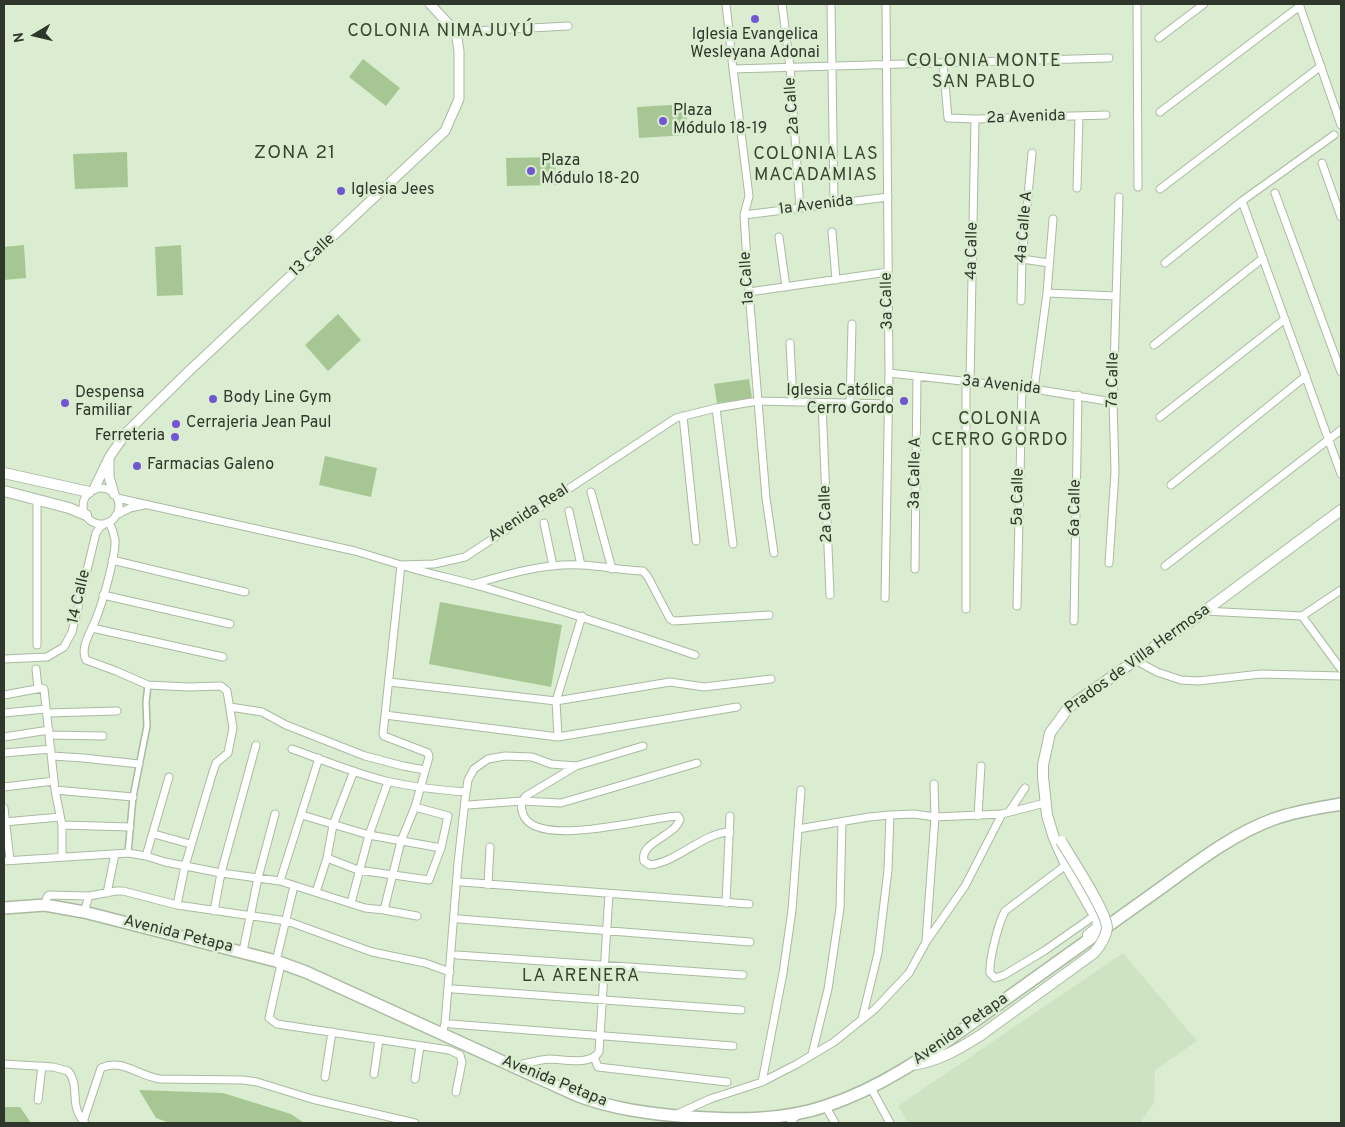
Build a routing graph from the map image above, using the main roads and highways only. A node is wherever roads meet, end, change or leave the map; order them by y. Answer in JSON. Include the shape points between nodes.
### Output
{"nodes":[{"id":1,"x":4,"y":473,"type":"edge"},
{"id":2,"x":4,"y":491,"type":"edge"},
{"id":3,"x":92,"y":491,"type":"road end"},
{"id":4,"x":1341,"y":510,"type":"edge"},
{"id":5,"x":87,"y":517,"type":"road end"},
{"id":6,"x":1341,"y":804,"type":"edge"},
{"id":7,"x":1047,"y":815,"type":"junction"},
{"id":8,"x":4,"y":908,"type":"edge"},
{"id":9,"x":1085,"y":942,"type":"junction"},
{"id":10,"x":911,"y":1065,"type":"junction"}],
"edges":[{"from":1,"to":3,"type":"main road"},
{"from":2,"to":5,"type":"main road","via":[[68,508]]},
{"from":4,"to":7,"type":"main road","name":"Prados de Villa Hermosa","via":[[1069,707],[1050,734],[1044,754]]},
{"from":6,"to":9,"type":"main road","name":"Avenida Petapa","via":[[1285,815],[1243,832]]},
{"from":7,"to":9,"type":"main road","name":"Prados de Villa Hermosa","via":[[1066,865],[1098,925]]},
{"from":7,"to":10,"type":"main road","bridge":true,"via":[[1103,913],[1107,927],[1103,942],[1094,953],[966,1045],[929,1063]]},
{"from":8,"to":10,"type":"main road","name":"Avenida Petapa","via":[[45,905],[84,912],[279,962],[586,1099],[619,1108],[673,1116],[746,1120],[800,1113],[826,1107],[871,1088]]},
{"from":9,"to":10,"type":"main road","name":"Avenida Petapa"}]}
